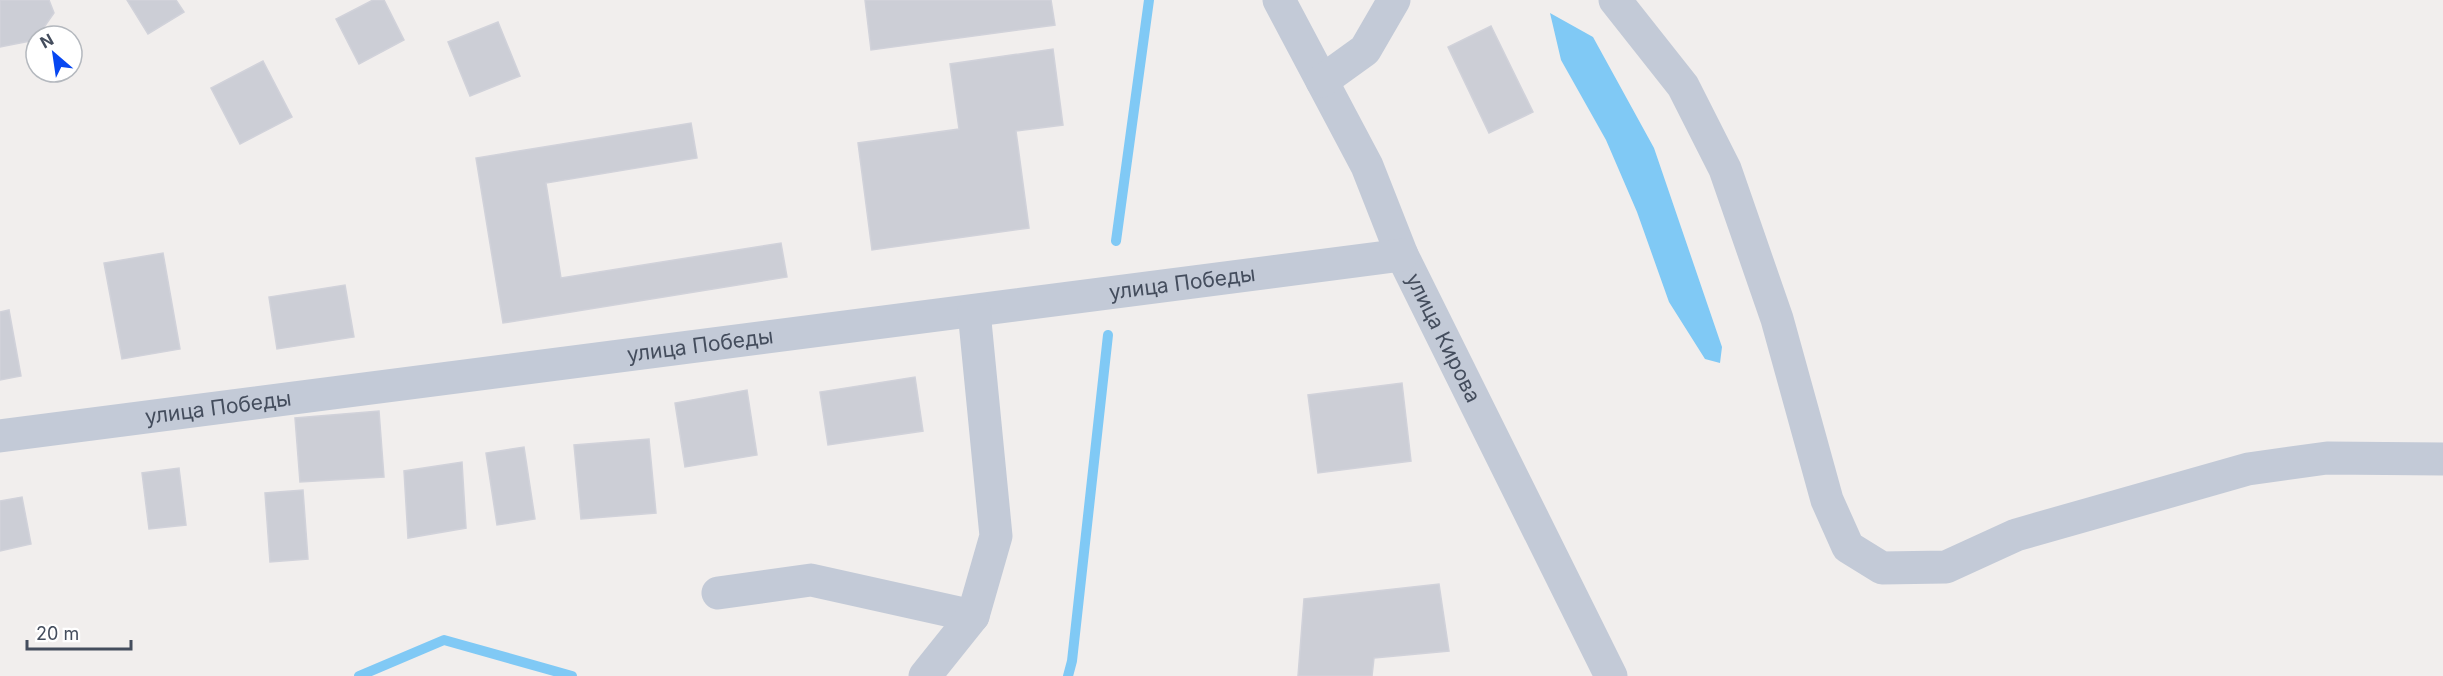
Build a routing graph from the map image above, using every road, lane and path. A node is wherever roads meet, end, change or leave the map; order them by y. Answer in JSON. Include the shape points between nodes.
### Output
{"nodes":[{"id":1,"x":1279,"y":0,"type":"edge"},
{"id":2,"x":1394,"y":0,"type":"edge"},
{"id":3,"x":1615,"y":0,"type":"edge"},
{"id":4,"x":1322,"y":81,"type":"junction"},
{"id":5,"x":1401,"y":255,"type":"junction"},
{"id":6,"x":974,"y":310,"type":"junction"},
{"id":7,"x":0,"y":436,"type":"edge"},
{"id":8,"x":2443,"y":459,"type":"edge"},
{"id":9,"x":718,"y":593,"type":"dead end"},
{"id":10,"x":973,"y":616,"type":"junction"},
{"id":11,"x":925,"y":676,"type":"edge"},
{"id":12,"x":1611,"y":676,"type":"edge"}],
"edges":[{"from":1,"to":4,"type":"street","name":"улица Кирова"},
{"from":2,"to":4,"type":"street","via":[[1365,50]]},
{"from":3,"to":8,"type":"street","via":[[1683,86],[1725,169],[1777,319],[1827,500],[1848,547],[1882,568],[1946,567],[2016,535],[2248,469],[2327,458]]},
{"from":4,"to":5,"type":"street","name":"улица Кирова","via":[[1367,166]]},
{"from":5,"to":6,"type":"street","name":"улица Победы"},
{"from":5,"to":12,"type":"street","name":"улица Кирова"},
{"from":6,"to":7,"type":"street","name":"улица Победы"},
{"from":6,"to":10,"type":"street","via":[[996,536]]},
{"from":9,"to":10,"type":"street","via":[[811,580]]},
{"from":10,"to":11,"type":"street"}]}
